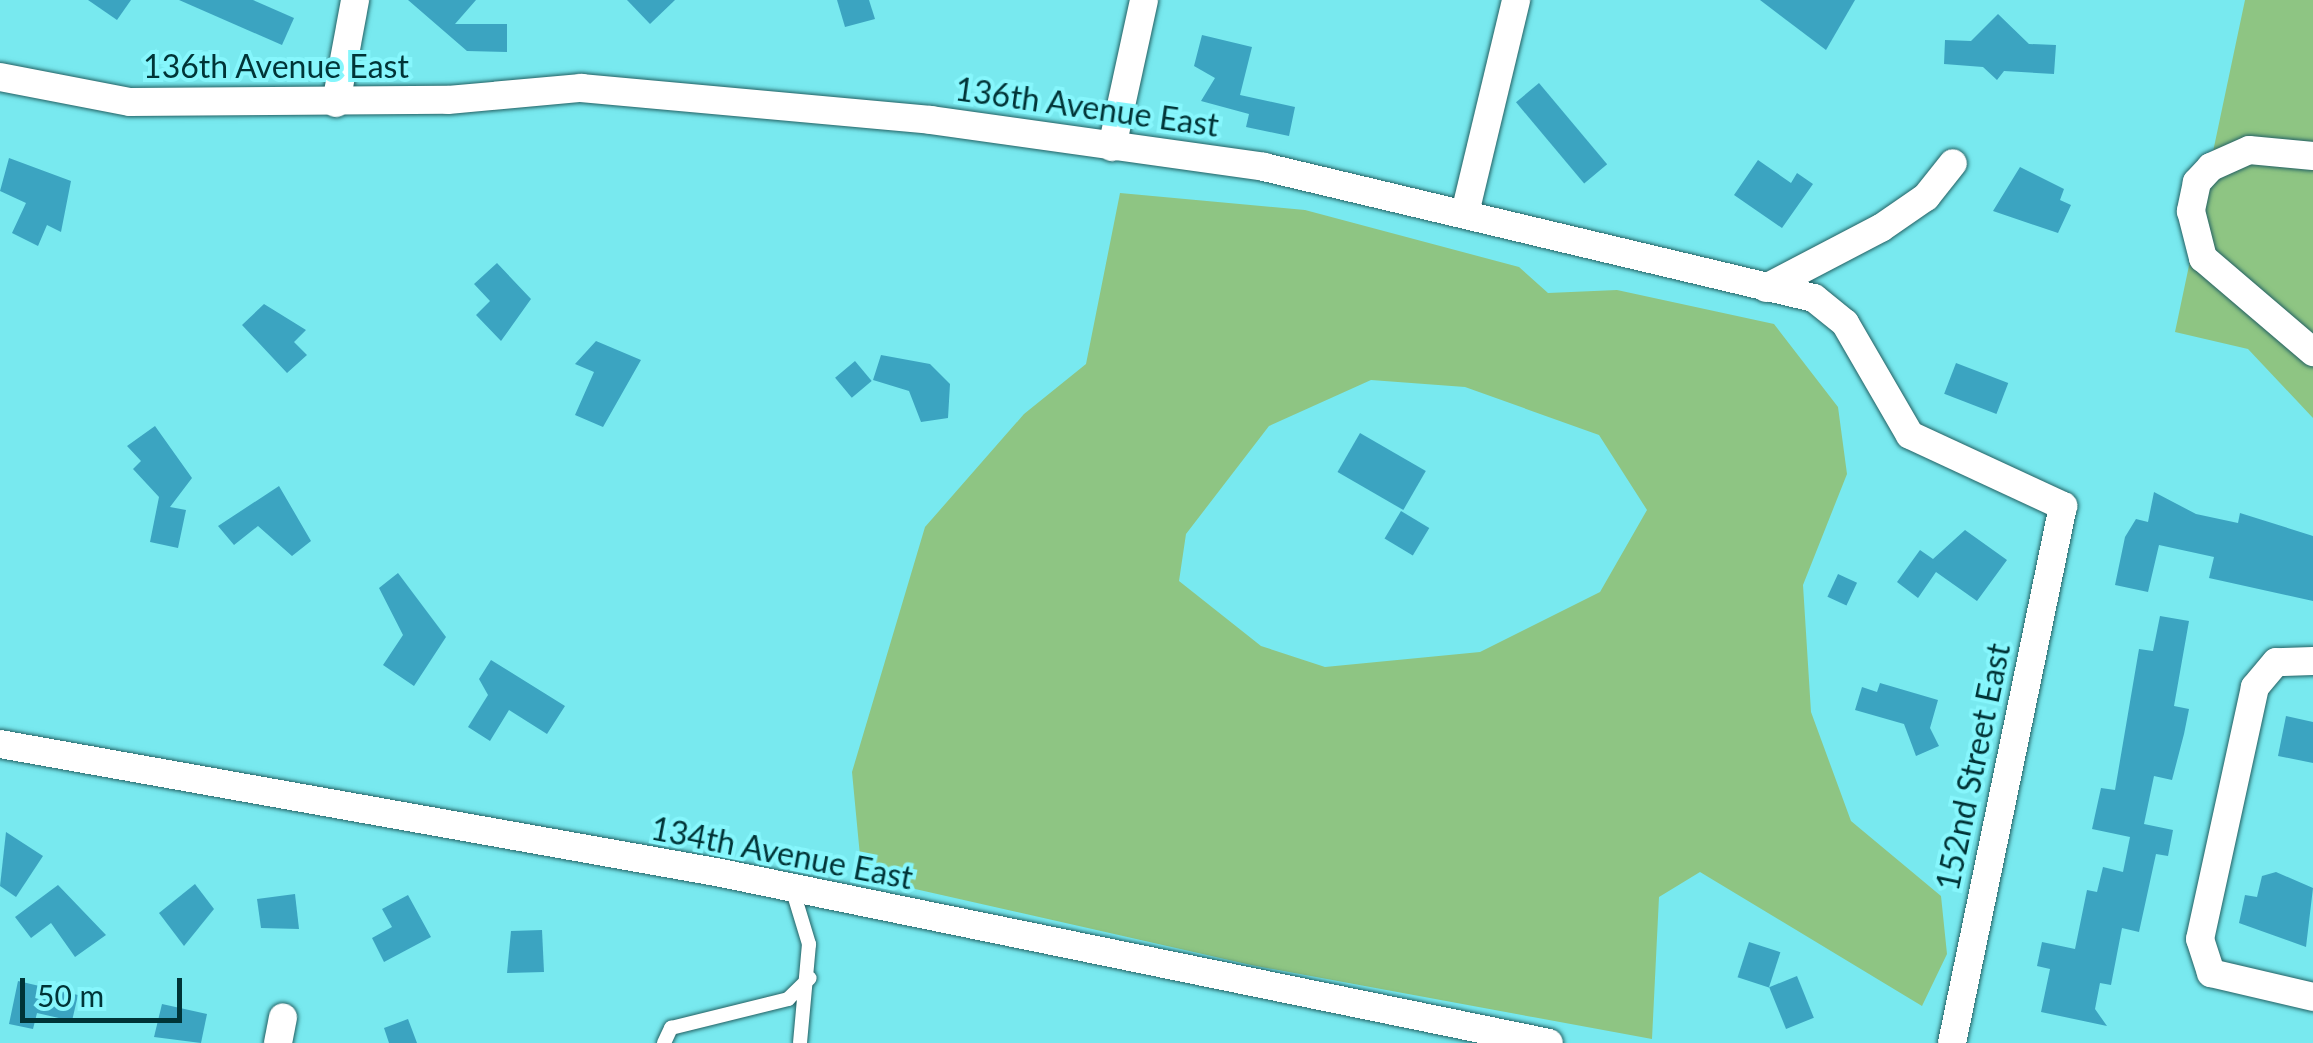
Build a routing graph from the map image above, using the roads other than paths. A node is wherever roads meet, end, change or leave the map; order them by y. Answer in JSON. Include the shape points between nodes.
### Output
{"nodes":[{"id":1,"x":355,"y":0,"type":"edge"},
{"id":2,"x":1144,"y":0,"type":"edge"},
{"id":3,"x":1516,"y":0,"type":"edge"},
{"id":4,"x":0,"y":77,"type":"edge"},
{"id":5,"x":336,"y":103,"type":"junction"},
{"id":6,"x":1112,"y":147,"type":"junction"},
{"id":7,"x":2313,"y":156,"type":"edge"},
{"id":8,"x":1953,"y":163,"type":"dead end"},
{"id":9,"x":1465,"y":212,"type":"junction"},
{"id":10,"x":1766,"y":288,"type":"junction"},
{"id":11,"x":2313,"y":352,"type":"edge"},
{"id":12,"x":2063,"y":506,"type":"joint"},
{"id":13,"x":2313,"y":661,"type":"edge"},
{"id":14,"x":0,"y":744,"type":"edge"},
{"id":15,"x":792,"y":888,"type":"junction"},
{"id":16,"x":810,"y":978,"type":"junction"},
{"id":17,"x":2313,"y":997,"type":"edge"},
{"id":18,"x":664,"y":1043,"type":"edge"},
{"id":19,"x":800,"y":1043,"type":"edge"},
{"id":20,"x":1549,"y":1043,"type":"edge"},
{"id":21,"x":1952,"y":1043,"type":"edge"}],
"edges":[{"from":1,"to":5,"type":"street"},
{"from":2,"to":6,"type":"street"},
{"from":3,"to":9,"type":"street"},
{"from":4,"to":5,"type":"street","name":"136th Avenue East","via":[[130,102]]},
{"from":5,"to":6,"type":"street","name":"136th Avenue East","via":[[654,90]]},
{"from":6,"to":9,"type":"street","name":"136th Avenue East","via":[[1264,167]]},
{"from":7,"to":11,"type":"street","via":[[2250,150],[2212,167],[2197,182],[2191,211],[2203,258]]},
{"from":8,"to":10,"type":"street","via":[[1926,197],[1881,228]]},
{"from":9,"to":10,"type":"street","name":"136th Avenue East"},
{"from":10,"to":12,"type":"street","name":"136th Avenue East","via":[[1834,311],[1910,436]]},
{"from":12,"to":21,"type":"street","name":"152nd Street East"},
{"from":13,"to":17,"type":"street","via":[[2279,662],[2255,687],[2200,940],[2207,970]]},
{"from":14,"to":15,"type":"street","name":"134th Avenue East"},
{"from":15,"to":16,"type":"lane"},
{"from":15,"to":20,"type":"street","name":"134th Avenue East"},
{"from":16,"to":18,"type":"lane","via":[[788,999],[671,1028]]},
{"from":16,"to":19,"type":"lane"}]}
